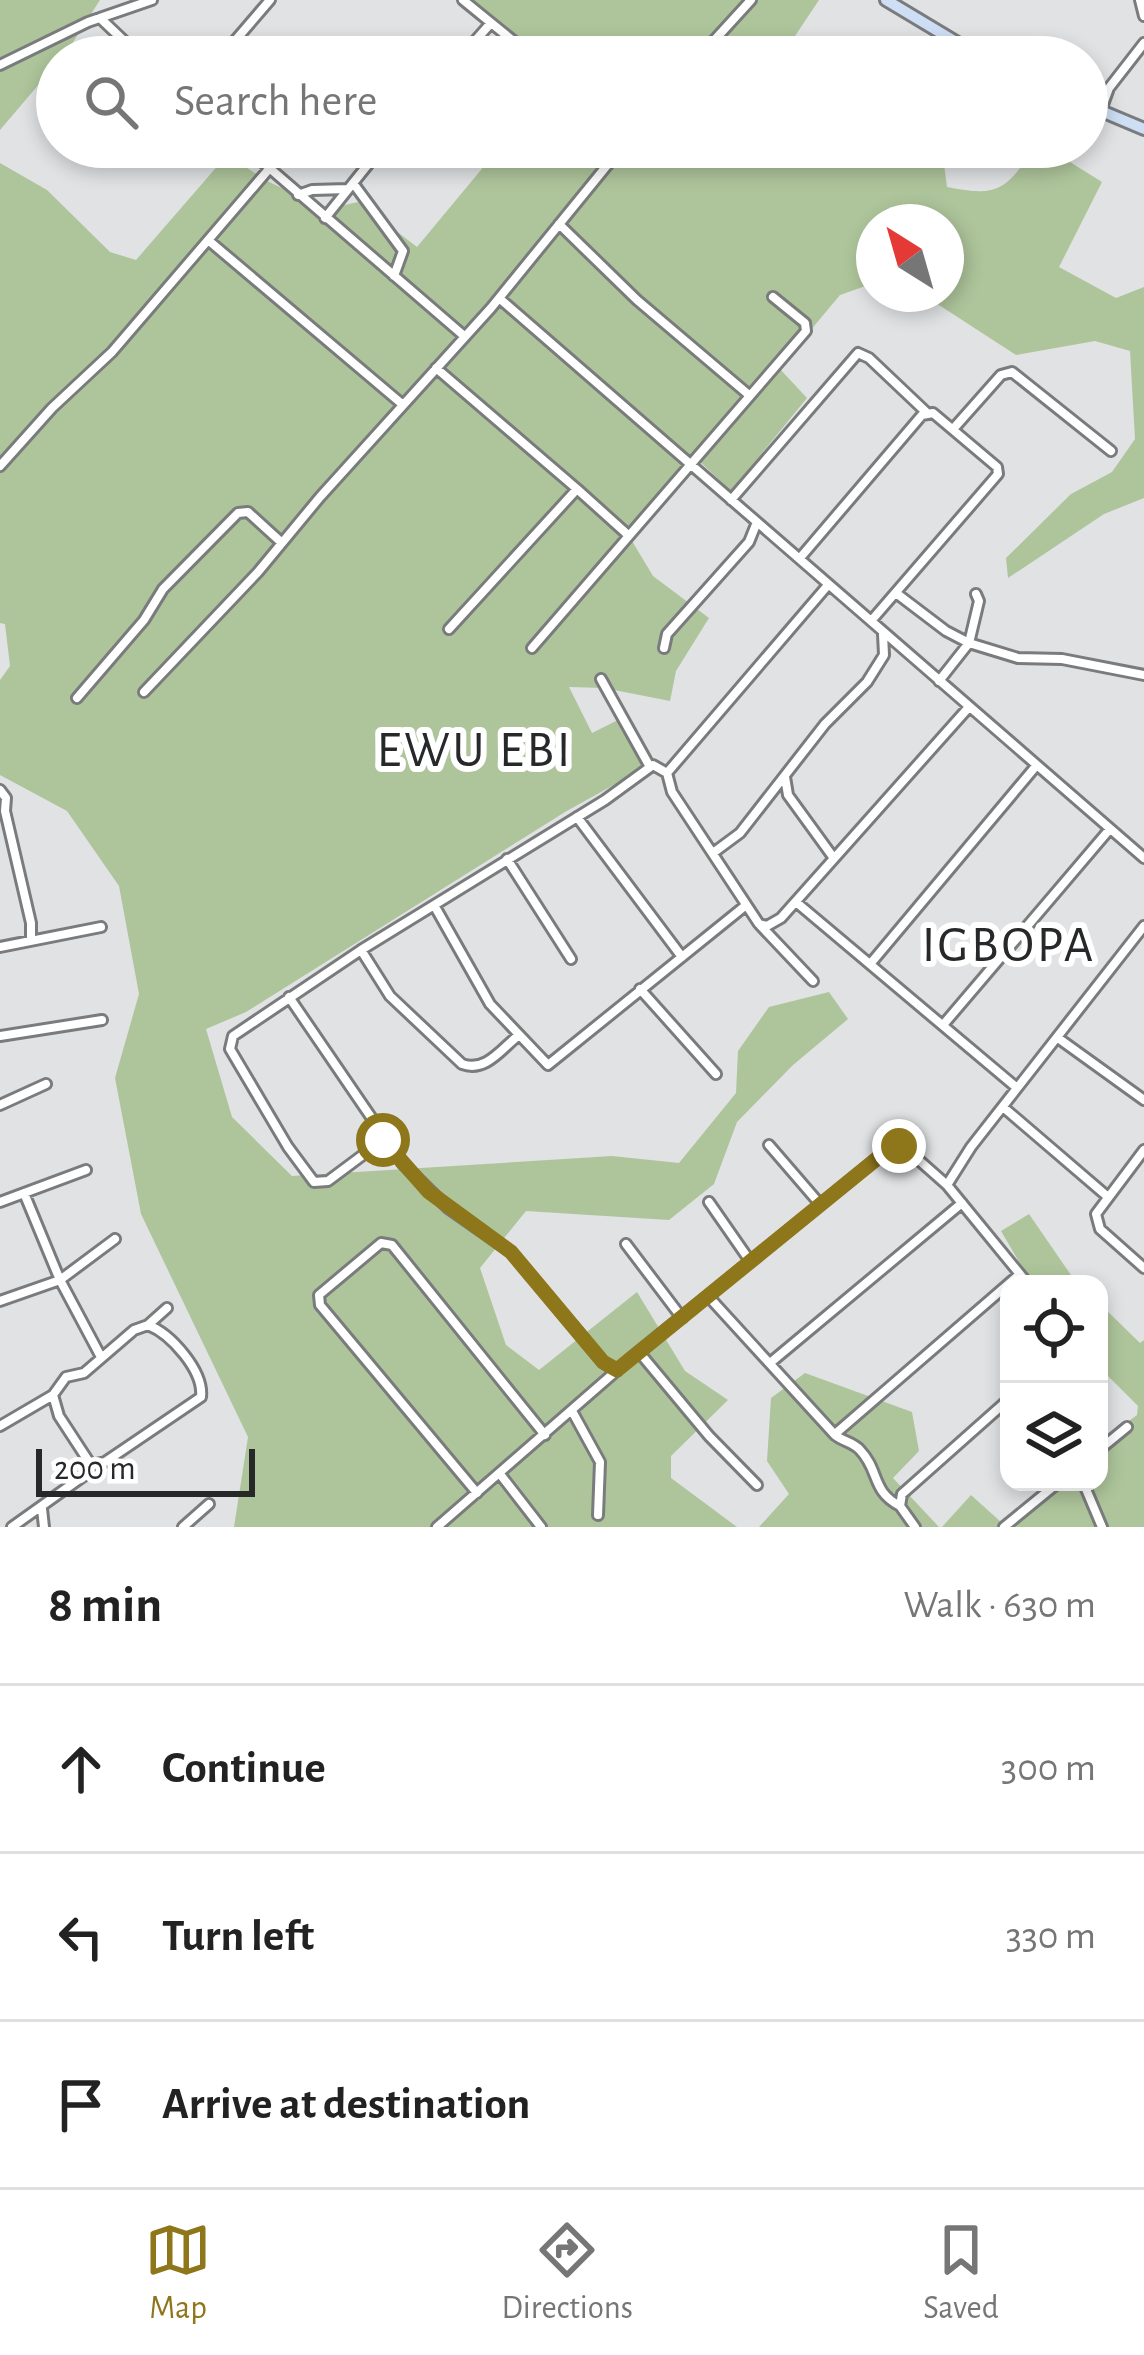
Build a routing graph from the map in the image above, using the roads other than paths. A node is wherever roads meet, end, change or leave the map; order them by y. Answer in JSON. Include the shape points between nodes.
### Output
{"nodes":[{"id":1,"x":152,"y":0,"type":"edge"},
{"id":2,"x":270,"y":0,"type":"edge"},
{"id":3,"x":464,"y":0,"type":"edge"},
{"id":4,"x":751,"y":0,"type":"edge"},
{"id":5,"x":886,"y":0,"type":"edge"},
{"id":6,"x":1140,"y":0,"type":"edge"},
{"id":7,"x":1144,"y":16,"type":"edge"},
{"id":8,"x":100,"y":18,"type":"junction"},
{"id":9,"x":490,"y":24,"type":"junction"},
{"id":10,"x":62,"y":36,"type":"edge"},
{"id":11,"x":119,"y":36,"type":"edge"},
{"id":12,"x":239,"y":36,"type":"edge"},
{"id":13,"x":479,"y":36,"type":"edge"},
{"id":14,"x":506,"y":36,"type":"edge"},
{"id":15,"x":718,"y":36,"type":"edge"},
{"id":16,"x":945,"y":36,"type":"edge"},
{"id":17,"x":1144,"y":44,"type":"edge"},
{"id":18,"x":36,"y":48,"type":"edge"},
{"id":19,"x":0,"y":65,"type":"edge"},
{"id":20,"x":1108,"y":90,"type":"edge"},
{"id":21,"x":1108,"y":113,"type":"edge"},
{"id":22,"x":1144,"y":129,"type":"edge"},
{"id":23,"x":365,"y":168,"type":"edge"},
{"id":24,"x":605,"y":168,"type":"edge"},
{"id":25,"x":269,"y":169,"type":"joint"},
{"id":26,"x":351,"y":186,"type":"junction"},
{"id":27,"x":298,"y":195,"type":"junction"},
{"id":28,"x":325,"y":218,"type":"junction"},
{"id":29,"x":559,"y":224,"type":"junction"},
{"id":30,"x":208,"y":241,"type":"junction"},
{"id":31,"x":394,"y":276,"type":"junction"},
{"id":32,"x":773,"y":297,"type":"dead end"},
{"id":33,"x":499,"y":298,"type":"junction"},
{"id":34,"x":463,"y":335,"type":"junction"},
{"id":35,"x":436,"y":368,"type":"junction"},
{"id":36,"x":749,"y":395,"type":"junction"},
{"id":37,"x":402,"y":404,"type":"junction"},
{"id":38,"x":926,"y":412,"type":"junction"},
{"id":39,"x":965,"y":413,"type":"junction"},
{"id":40,"x":941,"y":418,"type":"junction"},
{"id":41,"x":954,"y":428,"type":"junction"},
{"id":42,"x":1112,"y":451,"type":"dead end"},
{"id":43,"x":690,"y":465,"type":"junction"},
{"id":44,"x":0,"y":466,"type":"edge"},
{"id":45,"x":578,"y":489,"type":"junction"},
{"id":46,"x":731,"y":500,"type":"junction"},
{"id":47,"x":757,"y":522,"type":"junction"},
{"id":48,"x":627,"y":534,"type":"junction"},
{"id":49,"x":282,"y":543,"type":"junction"},
{"id":50,"x":800,"y":558,"type":"junction"},
{"id":51,"x":828,"y":585,"type":"junction"},
{"id":52,"x":896,"y":593,"type":"junction"},
{"id":53,"x":976,"y":594,"type":"dead end"},
{"id":54,"x":872,"y":622,"type":"junction"},
{"id":55,"x":449,"y":629,"type":"dead end"},
{"id":56,"x":883,"y":632,"type":"junction"},
{"id":57,"x":969,"y":643,"type":"junction"},
{"id":58,"x":898,"y":646,"type":"junction"},
{"id":59,"x":532,"y":648,"type":"dead end"},
{"id":60,"x":664,"y":648,"type":"dead end"},
{"id":61,"x":884,"y":655,"type":"junction"},
{"id":62,"x":1144,"y":675,"type":"edge"},
{"id":63,"x":602,"y":679,"type":"dead end"},
{"id":64,"x":939,"y":681,"type":"junction"},
{"id":65,"x":144,"y":692,"type":"dead end"},
{"id":66,"x":77,"y":698,"type":"dead end"},
{"id":67,"x":969,"y":707,"type":"junction"},
{"id":68,"x":1036,"y":766,"type":"junction"},
{"id":69,"x":650,"y":767,"type":"junction"},
{"id":70,"x":667,"y":773,"type":"junction"},
{"id":71,"x":786,"y":776,"type":"junction"},
{"id":72,"x":0,"y":790,"type":"edge"},
{"id":73,"x":577,"y":817,"type":"junction"},
{"id":74,"x":1109,"y":830,"type":"junction"},
{"id":75,"x":712,"y":854,"type":"junction"},
{"id":76,"x":833,"y":857,"type":"junction"},
{"id":77,"x":1144,"y":858,"type":"edge"},
{"id":78,"x":507,"y":859,"type":"junction"},
{"id":79,"x":796,"y":902,"type":"junction"},
{"id":80,"x":434,"y":905,"type":"junction"},
{"id":81,"x":745,"y":906,"type":"junction"},
{"id":82,"x":759,"y":924,"type":"junction"},
{"id":83,"x":1144,"y":926,"type":"edge"},
{"id":84,"x":101,"y":927,"type":"dead end"},
{"id":85,"x":32,"y":939,"type":"junction"},
{"id":86,"x":0,"y":947,"type":"edge"},
{"id":87,"x":361,"y":950,"type":"junction"},
{"id":88,"x":682,"y":957,"type":"junction"},
{"id":89,"x":571,"y":959,"type":"dead end"},
{"id":90,"x":872,"y":963,"type":"junction"},
{"id":91,"x":813,"y":981,"type":"dead end"},
{"id":92,"x":640,"y":988,"type":"junction"},
{"id":93,"x":289,"y":998,"type":"junction"},
{"id":94,"x":102,"y":1020,"type":"dead end"},
{"id":95,"x":942,"y":1025,"type":"junction"},
{"id":96,"x":519,"y":1035,"type":"junction"},
{"id":97,"x":0,"y":1036,"type":"edge"},
{"id":98,"x":1058,"y":1038,"type":"junction"},
{"id":99,"x":716,"y":1074,"type":"dead end"},
{"id":100,"x":46,"y":1084,"type":"dead end"},
{"id":101,"x":1017,"y":1088,"type":"junction"},
{"id":102,"x":1144,"y":1100,"type":"edge"},
{"id":103,"x":0,"y":1105,"type":"edge"},
{"id":104,"x":1003,"y":1107,"type":"junction"},
{"id":105,"x":383,"y":1140,"type":"junction"},
{"id":106,"x":769,"y":1145,"type":"dead end"},
{"id":107,"x":1144,"y":1150,"type":"edge"},
{"id":108,"x":1140,"y":1162,"type":"edge"},
{"id":109,"x":86,"y":1170,"type":"dead end"},
{"id":110,"x":947,"y":1185,"type":"junction"},
{"id":111,"x":24,"y":1192,"type":"junction"},
{"id":112,"x":1108,"y":1197,"type":"junction"},
{"id":113,"x":0,"y":1202,"type":"edge"},
{"id":114,"x":709,"y":1202,"type":"dead end"},
{"id":115,"x":819,"y":1203,"type":"junction"},
{"id":116,"x":962,"y":1203,"type":"junction"},
{"id":117,"x":115,"y":1239,"type":"dead end"},
{"id":118,"x":626,"y":1244,"type":"dead end"},
{"id":119,"x":750,"y":1261,"type":"junction"},
{"id":120,"x":1144,"y":1268,"type":"edge"},
{"id":121,"x":1020,"y":1274,"type":"joint"},
{"id":122,"x":60,"y":1280,"type":"junction"},
{"id":123,"x":708,"y":1296,"type":"junction"},
{"id":124,"x":0,"y":1301,"type":"edge"},
{"id":125,"x":167,"y":1308,"type":"dead end"},
{"id":126,"x":682,"y":1318,"type":"junction"},
{"id":127,"x":148,"y":1325,"type":"junction"},
{"id":128,"x":639,"y":1352,"type":"junction"},
{"id":129,"x":101,"y":1357,"type":"junction"},
{"id":130,"x":770,"y":1363,"type":"junction"},
{"id":131,"x":617,"y":1370,"type":"junction"},
{"id":132,"x":53,"y":1395,"type":"junction"},
{"id":133,"x":1000,"y":1407,"type":"edge"},
{"id":134,"x":572,"y":1412,"type":"junction"},
{"id":135,"x":0,"y":1426,"type":"edge"},
{"id":136,"x":1127,"y":1427,"type":"dead end"},
{"id":137,"x":544,"y":1435,"type":"junction"},
{"id":138,"x":835,"y":1435,"type":"junction"},
{"id":139,"x":1108,"y":1443,"type":"edge"},
{"id":140,"x":91,"y":1465,"type":"junction"},
{"id":141,"x":500,"y":1474,"type":"junction"},
{"id":142,"x":758,"y":1485,"type":"dead end"},
{"id":143,"x":1048,"y":1491,"type":"edge"},
{"id":144,"x":1088,"y":1491,"type":"edge"},
{"id":145,"x":477,"y":1493,"type":"junction"},
{"id":146,"x":208,"y":1504,"type":"dead end"},
{"id":147,"x":900,"y":1506,"type":"junction"},
{"id":148,"x":42,"y":1508,"type":"junction"},
{"id":149,"x":598,"y":1514,"type":"dead end"},
{"id":150,"x":12,"y":1527,"type":"edge"},
{"id":151,"x":44,"y":1527,"type":"edge"},
{"id":152,"x":183,"y":1527,"type":"edge"},
{"id":153,"x":437,"y":1527,"type":"edge"},
{"id":154,"x":541,"y":1527,"type":"edge"},
{"id":155,"x":915,"y":1527,"type":"edge"},
{"id":156,"x":1004,"y":1527,"type":"edge"},
{"id":157,"x":1102,"y":1527,"type":"edge"}],
"edges":[{"from":1,"to":8,"type":"street"},
{"from":2,"to":12,"type":"street"},
{"from":3,"to":9,"type":"street"},
{"from":4,"to":15,"type":"street"},
{"from":5,"to":16,"type":"street"},
{"from":6,"to":7,"type":"street"},
{"from":8,"to":10,"type":"street"},
{"from":8,"to":11,"type":"street"},
{"from":9,"to":13,"type":"street"},
{"from":9,"to":14,"type":"street"},
{"from":17,"to":20,"type":"street"},
{"from":18,"to":19,"type":"street"},
{"from":21,"to":22,"type":"street"},
{"from":23,"to":26,"type":"street"},
{"from":24,"to":29,"type":"street"},
{"from":25,"to":27,"type":"street"},
{"from":25,"to":30,"type":"street"},
{"from":26,"to":27,"type":"street"},
{"from":26,"to":28,"type":"street"},
{"from":26,"to":31,"type":"street","via":[[403,251]]},
{"from":27,"to":28,"type":"street"},
{"from":28,"to":31,"type":"street"},
{"from":29,"to":33,"type":"street"},
{"from":29,"to":36,"type":"street"},
{"from":30,"to":37,"type":"street"},
{"from":30,"to":44,"type":"street"},
{"from":31,"to":34,"type":"street"},
{"from":32,"to":36,"type":"street","via":[[808,328]]},
{"from":33,"to":34,"type":"street"},
{"from":33,"to":43,"type":"street"},
{"from":34,"to":35,"type":"street"},
{"from":35,"to":37,"type":"street"},
{"from":35,"to":45,"type":"street"},
{"from":36,"to":43,"type":"street"},
{"from":37,"to":49,"type":"street"},
{"from":38,"to":40,"type":"street"},
{"from":38,"to":46,"type":"street","via":[[858,353]]},
{"from":38,"to":50,"type":"street"},
{"from":39,"to":40,"type":"street"},
{"from":39,"to":41,"type":"street"},
{"from":39,"to":42,"type":"street","via":[[1012,373]]},
{"from":40,"to":41,"type":"street"},
{"from":41,"to":52,"type":"street","via":[[998,474]]},
{"from":43,"to":46,"type":"street"},
{"from":43,"to":48,"type":"street"},
{"from":45,"to":48,"type":"street"},
{"from":45,"to":55,"type":"street"},
{"from":46,"to":47,"type":"street"},
{"from":47,"to":50,"type":"street"},
{"from":47,"to":60,"type":"street"},
{"from":48,"to":59,"type":"street"},
{"from":49,"to":65,"type":"street"},
{"from":49,"to":66,"type":"street","via":[[248,512],[238,513],[163,589]]},
{"from":50,"to":51,"type":"street"},
{"from":51,"to":54,"type":"street"},
{"from":51,"to":70,"type":"street"},
{"from":52,"to":54,"type":"street"},
{"from":52,"to":57,"type":"street"},
{"from":53,"to":57,"type":"street"},
{"from":54,"to":56,"type":"street"},
{"from":56,"to":58,"type":"street"},
{"from":56,"to":61,"type":"street"},
{"from":57,"to":62,"type":"street"},
{"from":57,"to":64,"type":"street"},
{"from":58,"to":61,"type":"street"},
{"from":58,"to":64,"type":"street"},
{"from":61,"to":71,"type":"street"},
{"from":63,"to":69,"type":"street"},
{"from":64,"to":67,"type":"street"},
{"from":67,"to":68,"type":"street"},
{"from":67,"to":76,"type":"street"},
{"from":68,"to":74,"type":"street"},
{"from":68,"to":90,"type":"street"},
{"from":69,"to":70,"type":"street"},
{"from":69,"to":73,"type":"street"},
{"from":70,"to":75,"type":"street"},
{"from":71,"to":75,"type":"street"},
{"from":71,"to":76,"type":"street","via":[[788,795]]},
{"from":72,"to":85,"type":"street"},
{"from":73,"to":78,"type":"street"},
{"from":73,"to":88,"type":"street"},
{"from":74,"to":77,"type":"street"},
{"from":74,"to":95,"type":"street"},
{"from":75,"to":81,"type":"street"},
{"from":76,"to":79,"type":"street"},
{"from":78,"to":80,"type":"street"},
{"from":78,"to":89,"type":"street"},
{"from":79,"to":82,"type":"street","via":[[774,923]]},
{"from":79,"to":90,"type":"street"},
{"from":80,"to":87,"type":"street"},
{"from":80,"to":96,"type":"street","via":[[490,1004]]},
{"from":81,"to":82,"type":"street"},
{"from":81,"to":88,"type":"street"},
{"from":82,"to":91,"type":"street"},
{"from":83,"to":98,"type":"street"},
{"from":84,"to":85,"type":"street"},
{"from":85,"to":86,"type":"street"},
{"from":87,"to":93,"type":"street"},
{"from":87,"to":96,"type":"street","via":[[390,996],[463,1064],[481,1066]]},
{"from":88,"to":92,"type":"street"},
{"from":90,"to":95,"type":"street"},
{"from":92,"to":96,"type":"street","via":[[548,1065]]},
{"from":92,"to":99,"type":"street"},
{"from":93,"to":105,"type":"street"},
{"from":93,"to":105,"type":"street","via":[[233,1036],[230,1049],[287,1147],[320,1183]]},
{"from":94,"to":97,"type":"street"},
{"from":95,"to":101,"type":"street"},
{"from":98,"to":101,"type":"street"},
{"from":98,"to":102,"type":"street"},
{"from":100,"to":103,"type":"street"},
{"from":101,"to":104,"type":"street"},
{"from":104,"to":110,"type":"street"},
{"from":104,"to":112,"type":"street"},
{"from":105,"to":131,"type":"street","via":[[429,1192],[511,1252]]},
{"from":106,"to":115,"type":"street"},
{"from":107,"to":108,"type":"street"},
{"from":108,"to":112,"type":"street"},
{"from":109,"to":111,"type":"street"},
{"from":110,"to":115,"type":"street","via":[[895,1146]]},
{"from":110,"to":116,"type":"street"},
{"from":111,"to":113,"type":"street"},
{"from":111,"to":122,"type":"street"},
{"from":112,"to":120,"type":"street","via":[[1096,1214],[1100,1228]]},
{"from":114,"to":119,"type":"street"},
{"from":115,"to":119,"type":"street"},
{"from":116,"to":121,"type":"street"},
{"from":116,"to":130,"type":"street"},
{"from":117,"to":122,"type":"street"},
{"from":118,"to":126,"type":"street"},
{"from":119,"to":123,"type":"street"},
{"from":121,"to":138,"type":"street"},
{"from":122,"to":124,"type":"street"},
{"from":122,"to":129,"type":"street"},
{"from":123,"to":126,"type":"street"},
{"from":123,"to":130,"type":"street"},
{"from":125,"to":127,"type":"street"},
{"from":126,"to":128,"type":"street"},
{"from":127,"to":129,"type":"street"},
{"from":127,"to":140,"type":"street","via":[[184,1356],[201,1397]]},
{"from":128,"to":131,"type":"street"},
{"from":128,"to":142,"type":"street"},
{"from":129,"to":132,"type":"street"},
{"from":130,"to":138,"type":"street"},
{"from":131,"to":134,"type":"street"},
{"from":132,"to":135,"type":"street"},
{"from":132,"to":140,"type":"street"},
{"from":133,"to":147,"type":"street","via":[[910,1485]]},
{"from":134,"to":137,"type":"street"},
{"from":134,"to":149,"type":"street","via":[[600,1462]]},
{"from":136,"to":139,"type":"street"},
{"from":137,"to":141,"type":"street"},
{"from":137,"to":145,"type":"street","via":[[392,1245],[381,1243],[319,1295]]},
{"from":138,"to":147,"type":"street","via":[[859,1448],[886,1499]]},
{"from":140,"to":148,"type":"street"},
{"from":141,"to":145,"type":"street"},
{"from":141,"to":154,"type":"street"},
{"from":143,"to":156,"type":"street"},
{"from":144,"to":157,"type":"street"},
{"from":145,"to":153,"type":"street"},
{"from":146,"to":152,"type":"street"},
{"from":147,"to":155,"type":"street"},
{"from":148,"to":150,"type":"street"},
{"from":148,"to":151,"type":"street"}]}
